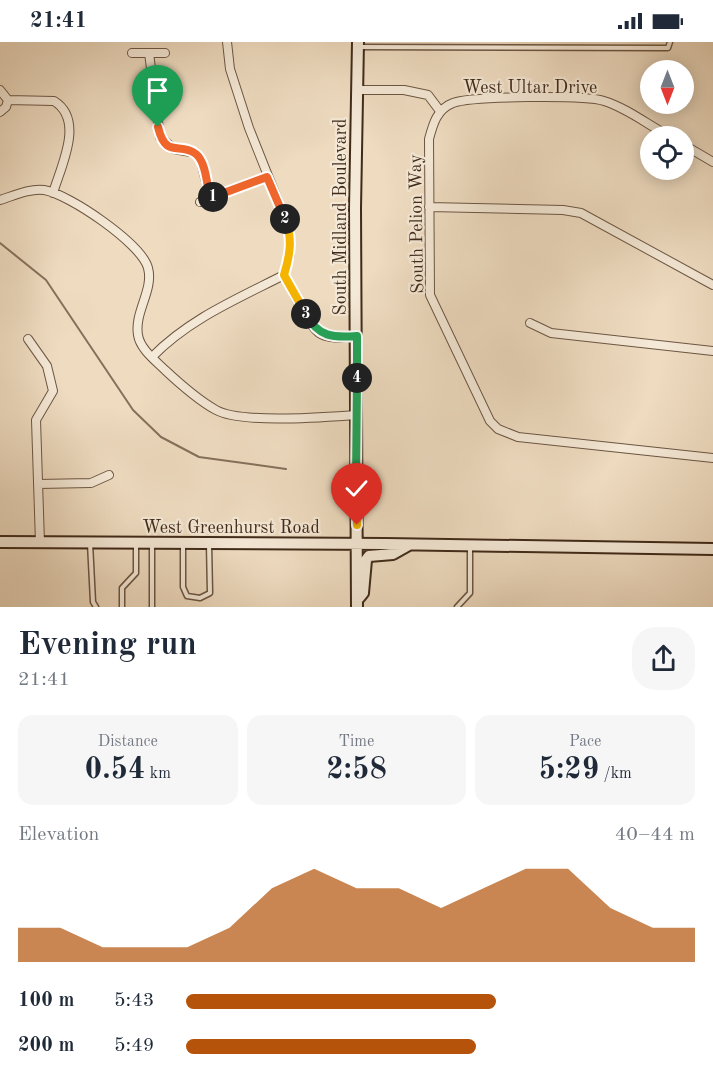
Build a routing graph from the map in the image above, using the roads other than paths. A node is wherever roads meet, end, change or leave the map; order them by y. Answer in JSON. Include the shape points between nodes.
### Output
{"nodes":[{"id":1,"x":227,"y":42,"type":"edge"},
{"id":2,"x":670,"y":42,"type":"edge"},
{"id":3,"x":358,"y":45,"type":"edge"},
{"id":4,"x":132,"y":53,"type":"dead end"},
{"id":5,"x":149,"y":53,"type":"junction"},
{"id":6,"x":165,"y":53,"type":"dead end"},
{"id":7,"x":0,"y":90,"type":"edge"},
{"id":8,"x":357,"y":90,"type":"junction"},
{"id":9,"x":8,"y":99,"type":"junction"},
{"id":10,"x":440,"y":111,"type":"junction"},
{"id":11,"x":0,"y":112,"type":"edge"},
{"id":12,"x":650,"y":126,"type":"edge"},
{"id":13,"x":694,"y":152,"type":"edge"},
{"id":14,"x":713,"y":162,"type":"edge"},
{"id":15,"x":267,"y":177,"type":"junction"},
{"id":16,"x":52,"y":193,"type":"junction"},
{"id":17,"x":210,"y":198,"type":"junction"},
{"id":18,"x":0,"y":200,"type":"edge"},
{"id":19,"x":200,"y":202,"type":"dead end"},
{"id":20,"x":429,"y":207,"type":"junction"},
{"id":21,"x":284,"y":275,"type":"junction"},
{"id":22,"x":713,"y":285,"type":"edge"},
{"id":23,"x":530,"y":323,"type":"dead end"},
{"id":24,"x":357,"y":336,"type":"junction"},
{"id":25,"x":28,"y":339,"type":"dead end"},
{"id":26,"x":713,"y":351,"type":"edge"},
{"id":27,"x":152,"y":357,"type":"junction"},
{"id":28,"x":356,"y":415,"type":"junction"},
{"id":29,"x":713,"y":458,"type":"edge"},
{"id":30,"x":109,"y":475,"type":"dead end"},
{"id":31,"x":38,"y":484,"type":"junction"},
{"id":32,"x":0,"y":543,"type":"edge"},
{"id":33,"x":40,"y":543,"type":"junction"},
{"id":34,"x":90,"y":543,"type":"junction"},
{"id":35,"x":136,"y":543,"type":"junction"},
{"id":36,"x":152,"y":543,"type":"junction"},
{"id":37,"x":183,"y":543,"type":"junction"},
{"id":38,"x":209,"y":543,"type":"junction"},
{"id":39,"x":358,"y":544,"type":"junction"},
{"id":40,"x":409,"y":544,"type":"junction"},
{"id":41,"x":470,"y":547,"type":"junction"},
{"id":42,"x":713,"y":549,"type":"edge"},
{"id":43,"x":357,"y":604,"type":"edge"},
{"id":44,"x":96,"y":607,"type":"edge"},
{"id":45,"x":122,"y":607,"type":"edge"},
{"id":46,"x":152,"y":607,"type":"edge"},
{"id":47,"x":457,"y":607,"type":"edge"}],
"edges":[{"from":1,"to":15,"type":"street","via":[[230,69]]},
{"from":2,"to":3,"type":"lane","via":[[668,48]]},
{"from":3,"to":8,"type":"main road","name":"South Midland Boulevard"},
{"from":4,"to":5,"type":"street"},
{"from":5,"to":6,"type":"street"},
{"from":5,"to":17,"type":"street","via":[[160,137],[174,149],[196,153]]},
{"from":7,"to":9,"type":"street"},
{"from":8,"to":10,"type":"street","name":"West Ultar Drive","via":[[404,90],[428,95]]},
{"from":8,"to":24,"type":"main road","name":"South Midland Boulevard"},
{"from":9,"to":11,"type":"street"},
{"from":9,"to":16,"type":"street","via":[[54,101],[68,114],[68,142]]},
{"from":10,"to":12,"type":"street","name":"West Ultar Drive","via":[[463,100],[602,100]]},
{"from":10,"to":20,"type":"street","name":"South Pelion Way","via":[[429,139]]},
{"from":13,"to":14,"type":"street"},
{"from":15,"to":17,"type":"street"},
{"from":15,"to":21,"type":"street","via":[[290,231],[290,254]]},
{"from":16,"to":18,"type":"street","via":[[32,191]]},
{"from":16,"to":27,"type":"street","via":[[118,232],[137,247],[148,265],[150,279],[142,302],[138,336]]},
{"from":17,"to":19,"type":"street"},
{"from":20,"to":22,"type":"street","via":[[581,213]]},
{"from":20,"to":29,"type":"street","name":"South Pelion Way","via":[[429,283],[433,307],[482,407],[498,429],[518,437]]},
{"from":21,"to":24,"type":"street","via":[[320,334]]},
{"from":21,"to":27,"type":"street","via":[[203,316],[173,336]]},
{"from":23,"to":26,"type":"street","via":[[551,333]]},
{"from":24,"to":28,"type":"main road","name":"South Midland Boulevard"},
{"from":25,"to":31,"type":"street","via":[[47,366],[53,391],[36,420]]},
{"from":27,"to":28,"type":"street","via":[[217,411],[301,419]]},
{"from":28,"to":39,"type":"main road","name":"South Midland Boulevard"},
{"from":30,"to":31,"type":"street","via":[[91,483]]},
{"from":31,"to":33,"type":"street"},
{"from":32,"to":33,"type":"main road","name":"West Greenhurst Road"},
{"from":33,"to":34,"type":"main road","name":"West Greenhurst Road"},
{"from":34,"to":35,"type":"main road","name":"West Greenhurst Road"},
{"from":34,"to":44,"type":"lane"},
{"from":35,"to":36,"type":"main road","name":"West Greenhurst Road"},
{"from":35,"to":45,"type":"lane","via":[[136,573],[122,588]]},
{"from":36,"to":37,"type":"main road","name":"West Greenhurst Road"},
{"from":36,"to":46,"type":"lane"},
{"from":37,"to":38,"type":"main road","name":"West Greenhurst Road"},
{"from":37,"to":38,"type":"lane","via":[[183,587],[187,596],[200,598],[210,593]]},
{"from":38,"to":39,"type":"main road","name":"West Greenhurst Road"},
{"from":39,"to":40,"type":"main road","name":"West Greenhurst Road"},
{"from":39,"to":43,"type":"main road","name":"South Midland Boulevard"},
{"from":40,"to":41,"type":"main road","name":"West Greenhurst Road"},
{"from":40,"to":43,"type":"main road","via":[[393,554],[369,556],[363,593]]},
{"from":41,"to":42,"type":"main road","name":"West Greenhurst Road"},
{"from":41,"to":47,"type":"lane","via":[[470,592]]}]}
